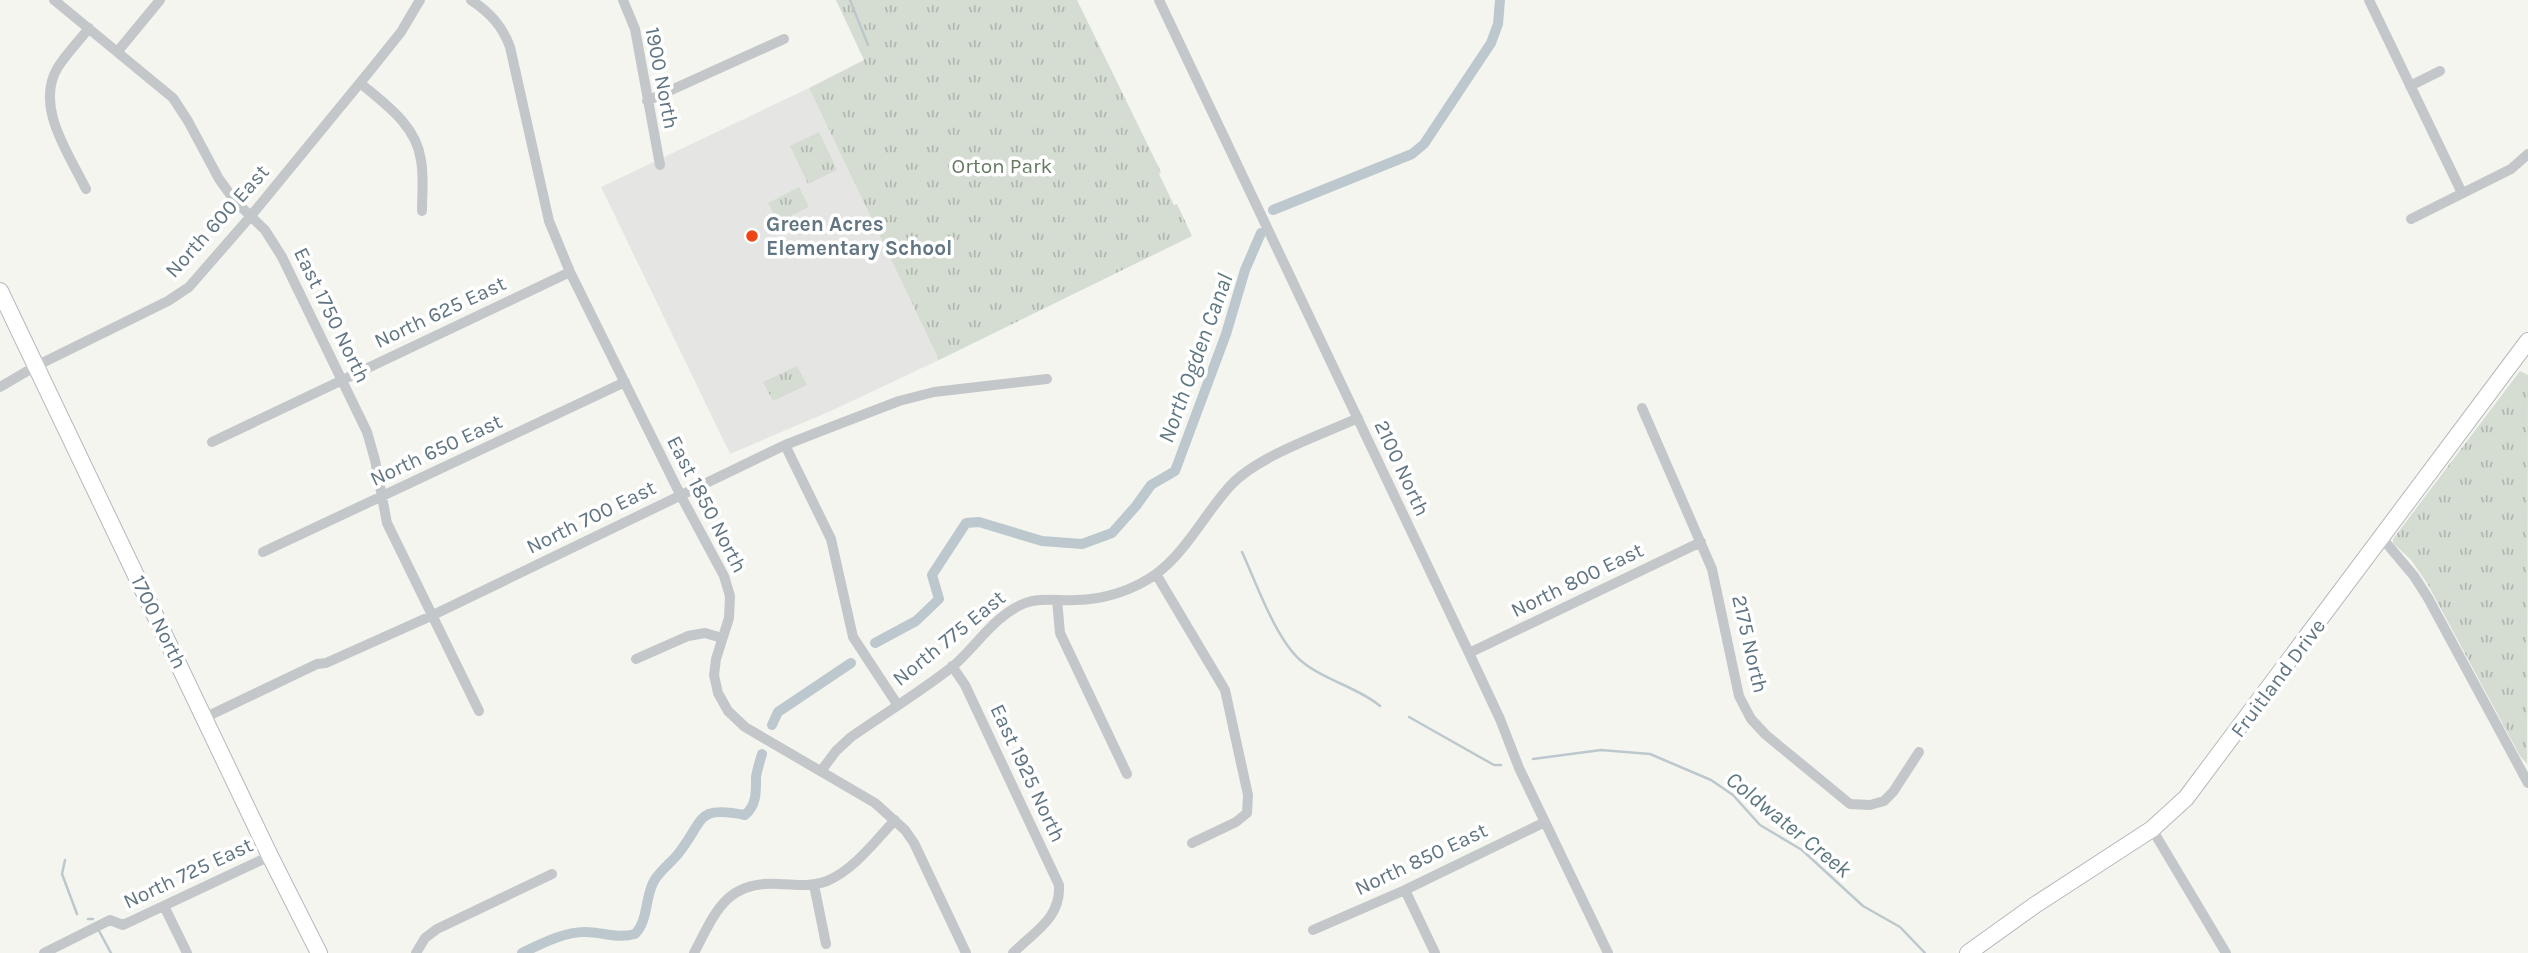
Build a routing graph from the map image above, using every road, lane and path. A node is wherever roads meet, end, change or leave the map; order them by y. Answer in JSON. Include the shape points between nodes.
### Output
{"nodes":[{"id":1,"x":54,"y":0,"type":"edge"},
{"id":2,"x":160,"y":0,"type":"edge"},
{"id":3,"x":421,"y":0,"type":"edge"},
{"id":4,"x":471,"y":0,"type":"edge"},
{"id":5,"x":623,"y":0,"type":"edge"},
{"id":6,"x":1159,"y":0,"type":"edge"},
{"id":7,"x":2369,"y":0,"type":"edge"},
{"id":8,"x":89,"y":29,"type":"junction"},
{"id":9,"x":784,"y":39,"type":"dead end"},
{"id":10,"x":118,"y":51,"type":"junction"},
{"id":11,"x":2440,"y":71,"type":"dead end"},
{"id":12,"x":360,"y":83,"type":"junction"},
{"id":13,"x":2410,"y":86,"type":"junction"},
{"id":14,"x":647,"y":101,"type":"junction"},
{"id":15,"x":2528,"y":154,"type":"edge"},
{"id":16,"x":660,"y":165,"type":"dead end"},
{"id":17,"x":86,"y":189,"type":"dead end"},
{"id":18,"x":2462,"y":193,"type":"junction"},
{"id":19,"x":422,"y":211,"type":"dead end"},
{"id":20,"x":250,"y":217,"type":"junction"},
{"id":21,"x":2411,"y":219,"type":"dead end"},
{"id":22,"x":570,"y":272,"type":"junction"},
{"id":23,"x":0,"y":290,"type":"edge"},
{"id":24,"x":2528,"y":341,"type":"edge"},
{"id":25,"x":36,"y":366,"type":"junction"},
{"id":26,"x":1047,"y":379,"type":"dead end"},
{"id":27,"x":342,"y":380,"type":"junction"},
{"id":28,"x":625,"y":382,"type":"junction"},
{"id":29,"x":0,"y":387,"type":"edge"},
{"id":30,"x":1642,"y":408,"type":"dead end"},
{"id":31,"x":1357,"y":418,"type":"junction"},
{"id":32,"x":212,"y":442,"type":"dead end"},
{"id":33,"x":785,"y":445,"type":"junction"},
{"id":34,"x":681,"y":496,"type":"junction"},
{"id":35,"x":380,"y":497,"type":"junction"},
{"id":36,"x":2382,"y":538,"type":"junction"},
{"id":37,"x":1701,"y":542,"type":"junction"},
{"id":38,"x":263,"y":552,"type":"dead end"},
{"id":39,"x":1156,"y":574,"type":"junction"},
{"id":40,"x":1057,"y":600,"type":"junction"},
{"id":41,"x":431,"y":616,"type":"junction"},
{"id":42,"x":722,"y":638,"type":"junction"},
{"id":43,"x":1469,"y":653,"type":"junction"},
{"id":44,"x":636,"y":659,"type":"dead end"},
{"id":45,"x":952,"y":666,"type":"junction"},
{"id":46,"x":897,"y":704,"type":"junction"},
{"id":47,"x":479,"y":711,"type":"dead end"},
{"id":48,"x":204,"y":718,"type":"junction"},
{"id":49,"x":1919,"y":752,"type":"dead end"},
{"id":50,"x":821,"y":771,"type":"junction"},
{"id":51,"x":1127,"y":774,"type":"dead end"},
{"id":52,"x":2527,"y":780,"type":"edge"},
{"id":53,"x":895,"y":820,"type":"junction"},
{"id":54,"x":1545,"y":822,"type":"junction"},
{"id":55,"x":2152,"y":829,"type":"junction"},
{"id":56,"x":1192,"y":843,"type":"dead end"},
{"id":57,"x":270,"y":856,"type":"junction"},
{"id":58,"x":552,"y":874,"type":"dead end"},
{"id":59,"x":814,"y":885,"type":"junction"},
{"id":60,"x":1405,"y":890,"type":"junction"},
{"id":61,"x":164,"y":906,"type":"junction"},
{"id":62,"x":1313,"y":930,"type":"dead end"},
{"id":63,"x":826,"y":944,"type":"dead end"},
{"id":64,"x":44,"y":953,"type":"edge"},
{"id":65,"x":187,"y":953,"type":"edge"},
{"id":66,"x":318,"y":953,"type":"edge"},
{"id":67,"x":415,"y":953,"type":"edge"},
{"id":68,"x":694,"y":953,"type":"edge"},
{"id":69,"x":966,"y":953,"type":"edge"},
{"id":70,"x":1013,"y":953,"type":"edge"},
{"id":71,"x":1435,"y":953,"type":"edge"},
{"id":72,"x":1608,"y":953,"type":"edge"},
{"id":73,"x":1968,"y":953,"type":"edge"},
{"id":74,"x":2226,"y":953,"type":"edge"}],
"edges":[{"from":1,"to":8,"type":"street","name":"East 1750 North"},
{"from":2,"to":10,"type":"street"},
{"from":3,"to":12,"type":"street","name":"North 600 East"},
{"from":4,"to":22,"type":"street","name":"East 1850 North","via":[[495,19],[510,47],[549,221]]},
{"from":5,"to":14,"type":"street","name":"1900 North","via":[[635,29]]},
{"from":6,"to":31,"type":"street","name":"2100 North"},
{"from":7,"to":13,"type":"street"},
{"from":8,"to":10,"type":"street","name":"East 1750 North"},
{"from":8,"to":17,"type":"street","via":[[58,68],[48,92],[55,126]]},
{"from":9,"to":14,"type":"street"},
{"from":10,"to":20,"type":"street","name":"East 1750 North","via":[[173,98],[219,179]]},
{"from":11,"to":13,"type":"street"},
{"from":12,"to":19,"type":"street","via":[[399,117],[415,139],[421,160]]},
{"from":12,"to":20,"type":"street","name":"North 600 East"},
{"from":13,"to":18,"type":"street"},
{"from":14,"to":16,"type":"street","name":"1900 North"},
{"from":15,"to":18,"type":"street","via":[[2511,169]]},
{"from":18,"to":21,"type":"street"},
{"from":20,"to":25,"type":"street","name":"North 600 East","via":[[189,286],[168,302]]},
{"from":20,"to":27,"type":"street","name":"East 1750 North","via":[[265,230],[282,257]]},
{"from":22,"to":27,"type":"street","name":"North 625 East"},
{"from":22,"to":28,"type":"street","name":"East 1850 North"},
{"from":23,"to":25,"type":"street","name":"1700 North"},
{"from":24,"to":36,"type":"street","name":"Fruitland Drive"},
{"from":25,"to":29,"type":"street","name":"North 600 East"},
{"from":25,"to":48,"type":"street","name":"1700 North"},
{"from":26,"to":33,"type":"street","name":"North 700 East","via":[[934,392]]},
{"from":27,"to":32,"type":"street","name":"North 625 East"},
{"from":27,"to":35,"type":"street","name":"East 1750 North","via":[[367,432]]},
{"from":28,"to":34,"type":"street","name":"East 1850 North"},
{"from":28,"to":35,"type":"street","name":"North 650 East"},
{"from":30,"to":37,"type":"street","name":"2175 North"},
{"from":31,"to":39,"type":"street","name":"North 775 East","via":[[1247,471]]},
{"from":31,"to":43,"type":"street","name":"2100 North"},
{"from":33,"to":34,"type":"street","name":"North 700 East"},
{"from":33,"to":46,"type":"street","via":[[831,539],[853,637]]},
{"from":34,"to":41,"type":"street","name":"North 700 East"},
{"from":34,"to":42,"type":"street","name":"East 1850 North","via":[[730,596]]},
{"from":35,"to":38,"type":"street","name":"North 650 East"},
{"from":35,"to":41,"type":"street","name":"East 1750 North","via":[[387,523]]},
{"from":36,"to":52,"type":"street","via":[[2428,598]]},
{"from":36,"to":55,"type":"street","name":"Fruitland Drive","via":[[2186,799]]},
{"from":37,"to":43,"type":"street","name":"North 800 East"},
{"from":37,"to":49,"type":"street","name":"2175 North","via":[[1723,611],[1739,696],[1766,735],[1850,804],[1884,800]]},
{"from":39,"to":40,"type":"street","name":"North 775 East","via":[[1102,598]]},
{"from":39,"to":56,"type":"street","via":[[1225,690],[1248,795],[1247,813]]},
{"from":40,"to":45,"type":"street","name":"North 775 East","via":[[1023,604],[1005,615]]},
{"from":40,"to":51,"type":"street","via":[[1060,633]]},
{"from":41,"to":47,"type":"street","name":"East 1750 North"},
{"from":41,"to":48,"type":"street","name":"North 700 East"},
{"from":42,"to":44,"type":"street","via":[[705,633],[688,636]]},
{"from":42,"to":50,"type":"street","name":"East 1850 North","via":[[714,675],[728,711],[745,727]]},
{"from":43,"to":54,"type":"street","name":"2100 North"},
{"from":45,"to":46,"type":"street","name":"North 775 East"},
{"from":45,"to":70,"type":"street","name":"East 1925 North","via":[[1059,885],[1056,911]]},
{"from":46,"to":50,"type":"street","name":"North 775 East","via":[[851,737]]},
{"from":48,"to":57,"type":"street","name":"1700 North"},
{"from":50,"to":53,"type":"street","name":"East 1850 North"},
{"from":53,"to":59,"type":"street","via":[[840,874]]},
{"from":53,"to":69,"type":"street","name":"East 1850 North","via":[[914,843]]},
{"from":54,"to":60,"type":"street","name":"North 850 East"},
{"from":54,"to":72,"type":"street","name":"2100 North"},
{"from":55,"to":73,"type":"street","name":"Fruitland Drive"},
{"from":55,"to":74,"type":"street"},
{"from":57,"to":61,"type":"street","name":"North 725 East"},
{"from":57,"to":66,"type":"street","name":"1700 North"},
{"from":58,"to":67,"type":"street","via":[[437,929]]},
{"from":59,"to":63,"type":"street"},
{"from":59,"to":68,"type":"street","via":[[764,883],[734,893],[721,903]]},
{"from":60,"to":62,"type":"street","name":"North 850 East"},
{"from":60,"to":71,"type":"street"},
{"from":61,"to":64,"type":"street","name":"North 725 East","via":[[124,925],[110,920]]},
{"from":61,"to":65,"type":"street"}]}
